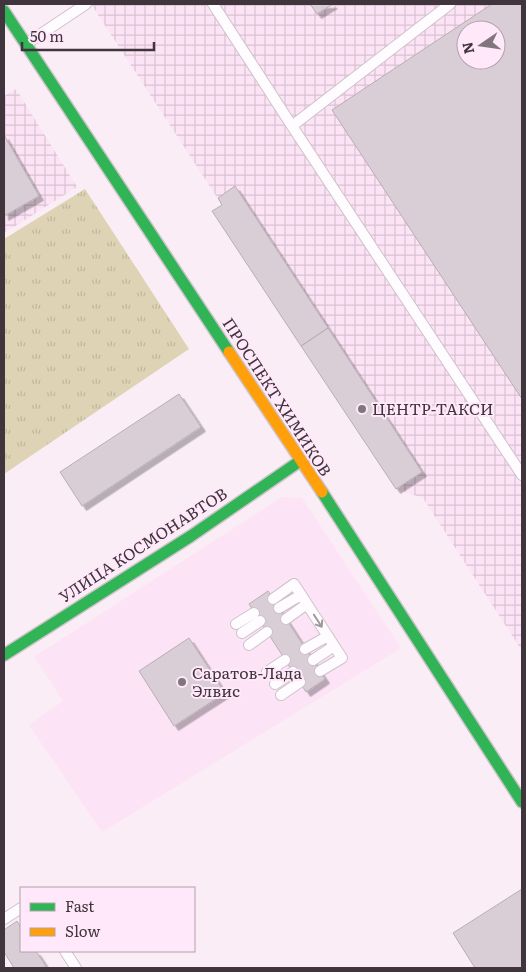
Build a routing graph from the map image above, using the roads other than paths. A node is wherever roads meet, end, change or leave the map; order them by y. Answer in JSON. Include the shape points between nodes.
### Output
{"nodes":[{"id":1,"x":86,"y":4,"type":"edge"},
{"id":2,"x":214,"y":4,"type":"edge"},
{"id":3,"x":450,"y":4,"type":"edge"},
{"id":4,"x":4,"y":11,"type":"edge"},
{"id":5,"x":26,"y":44,"type":"junction"},
{"id":6,"x":292,"y":126,"type":"junction"},
{"id":7,"x":300,"y":461,"type":"junction"},
{"id":8,"x":522,"y":474,"type":"edge"},
{"id":9,"x":301,"y":594,"type":"junction"},
{"id":10,"x":273,"y":599,"type":"dead end"},
{"id":11,"x":307,"y":604,"type":"junction"},
{"id":12,"x":280,"y":608,"type":"dead end"},
{"id":13,"x":257,"y":617,"type":"dead end"},
{"id":14,"x":286,"y":619,"type":"dead end"},
{"id":15,"x":239,"y":629,"type":"dead end"},
{"id":16,"x":267,"y":632,"type":"dead end"},
{"id":17,"x":328,"y":636,"type":"junction"},
{"id":18,"x":249,"y":645,"type":"dead end"},
{"id":19,"x":334,"y":646,"type":"junction"},
{"id":20,"x":305,"y":649,"type":"dead end"},
{"id":21,"x":4,"y":656,"type":"edge"},
{"id":22,"x":285,"y":660,"type":"dead end"},
{"id":23,"x":313,"y":660,"type":"dead end"},
{"id":24,"x":320,"y":670,"type":"dead end"},
{"id":25,"x":267,"y":672,"type":"dead end"},
{"id":26,"x":293,"y":672,"type":"dead end"},
{"id":27,"x":300,"y":682,"type":"dead end"},
{"id":28,"x":275,"y":684,"type":"dead end"},
{"id":29,"x":281,"y":695,"type":"dead end"},
{"id":30,"x":522,"y":802,"type":"edge"},
{"id":31,"x":20,"y":909,"type":"edge"},
{"id":32,"x":4,"y":919,"type":"edge"},
{"id":33,"x":65,"y":952,"type":"edge"},
{"id":34,"x":76,"y":968,"type":"edge"}],
"edges":[{"from":1,"to":5,"type":"lane"},
{"from":2,"to":6,"type":"lane"},
{"from":3,"to":6,"type":"lane"},
{"from":4,"to":5,"type":"main road","name":"ПРОСПЕКТ ХИМИКОВ"},
{"from":5,"to":7,"type":"main road","name":"ПРОСПЕКТ ХИМИКОВ"},
{"from":6,"to":8,"type":"lane"},
{"from":7,"to":21,"type":"main road","name":"УЛИЦА КОСМОНАВТОВ","via":[[191,536]]},
{"from":7,"to":30,"type":"main road","name":"ПРОСПЕКТ ХИМИКОВ"},
{"from":9,"to":10,"type":"lane","via":[[294,584]]},
{"from":9,"to":11,"type":"lane"},
{"from":9,"to":12,"type":"lane"},
{"from":11,"to":14,"type":"lane"},
{"from":11,"to":17,"type":"lane","one_way":true},
{"from":13,"to":15,"type":"lane"},
{"from":16,"to":18,"type":"lane"},
{"from":17,"to":19,"type":"lane"},
{"from":17,"to":20,"type":"lane"},
{"from":19,"to":23,"type":"lane"},
{"from":19,"to":24,"type":"lane","via":[[342,658]]},
{"from":22,"to":25,"type":"lane"},
{"from":26,"to":28,"type":"lane"},
{"from":27,"to":29,"type":"lane"},
{"from":31,"to":32,"type":"lane"},
{"from":33,"to":34,"type":"lane"}]}
